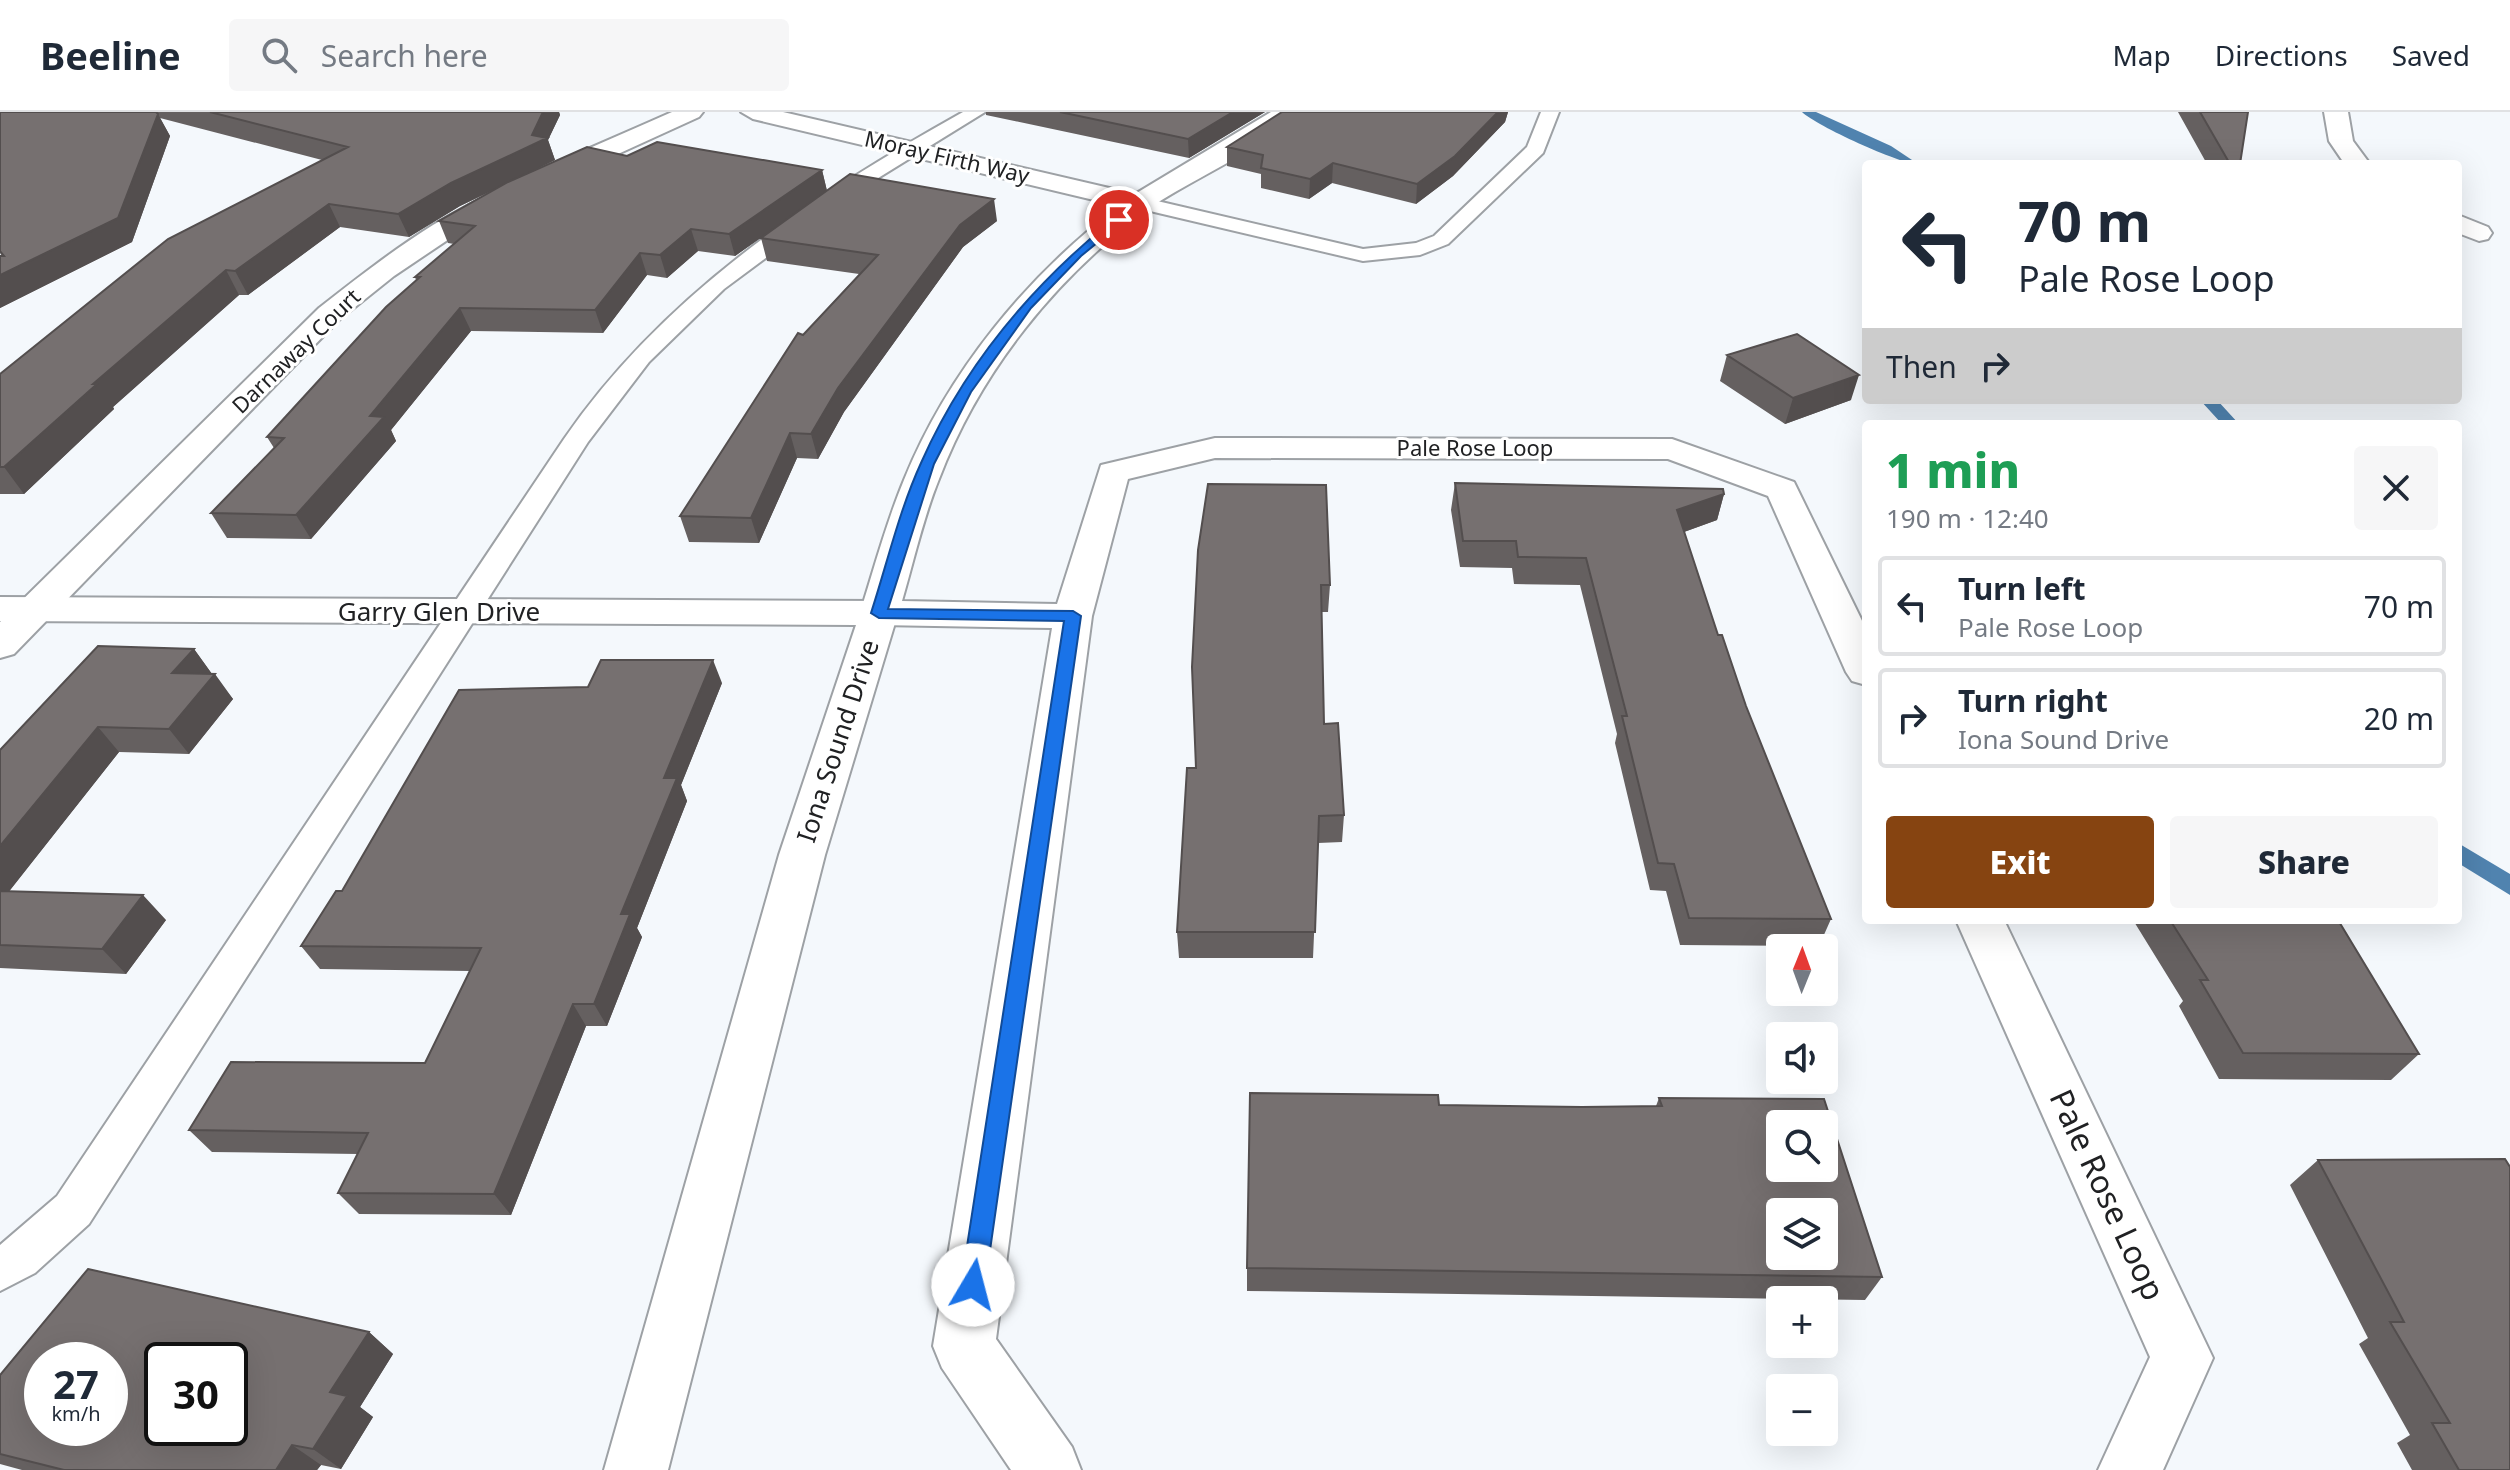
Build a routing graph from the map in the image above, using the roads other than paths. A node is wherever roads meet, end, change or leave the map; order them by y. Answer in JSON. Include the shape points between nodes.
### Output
{"nodes":[{"id":1,"x":691,"y":112,"type":"edge"},
{"id":2,"x":753,"y":112,"type":"edge"},
{"id":3,"x":976,"y":112,"type":"edge"},
{"id":4,"x":1286,"y":112,"type":"edge"},
{"id":5,"x":1550,"y":112,"type":"edge"},
{"id":6,"x":2336,"y":112,"type":"edge"},
{"id":7,"x":910,"y":149,"type":"junction"},
{"id":8,"x":2354,"y":160,"type":"edge"},
{"id":9,"x":1140,"y":203,"type":"junction"},
{"id":10,"x":18,"y":609,"type":"edge"},
{"id":11,"x":463,"y":612,"type":"junction"},
{"id":12,"x":879,"y":613,"type":"junction"},
{"id":13,"x":1073,"y":616,"type":"junction"},
{"id":14,"x":0,"y":645,"type":"edge"},
{"id":15,"x":1862,"y":663,"type":"edge"},
{"id":16,"x":1982,"y":924,"type":"edge"},
{"id":17,"x":0,"y":1269,"type":"edge"},
{"id":18,"x":636,"y":1470,"type":"edge"},
{"id":19,"x":1049,"y":1470,"type":"edge"},
{"id":20,"x":2130,"y":1470,"type":"edge"}],
"edges":[{"from":1,"to":10,"type":"street","name":"Darnaway Court","via":[[506,196],[384,270],[329,314]]},
{"from":2,"to":7,"type":"street","name":"Moray Firth Way"},
{"from":3,"to":7,"type":"lane"},
{"from":4,"to":9,"type":"street","name":"Iona Sound Drive"},
{"from":5,"to":9,"type":"lane","via":[[1536,149],[1441,240],[1407,252],[1337,251]]},
{"from":6,"to":8,"type":"street","via":[[2335,130]]},
{"from":7,"to":9,"type":"street","name":"Moray Firth Way"},
{"from":7,"to":11,"type":"lane","via":[[762,248],[694,303],[639,359],[577,439]]},
{"from":9,"to":12,"type":"street","name":"Iona Sound Drive","via":[[1077,254],[1027,306],[965,391],[927,464]]},
{"from":10,"to":11,"type":"street","name":"Garry Glen Drive"},
{"from":10,"to":14,"type":"street","name":"Darnaway Court"},
{"from":11,"to":12,"type":"street","name":"Garry Glen Drive"},
{"from":11,"to":17,"type":"lane","via":[[73,1210]]},
{"from":12,"to":13,"type":"street"},
{"from":12,"to":18,"type":"street","name":"Iona Sound Drive","via":[[802,855]]},
{"from":13,"to":15,"type":"street","name":"Pale Rose Loop","via":[[1113,472],[1215,448],[1672,449],[1782,489]]},
{"from":13,"to":19,"type":"street","name":"Pale Rose Loop","via":[[964,1346]]},
{"from":16,"to":20,"type":"street","name":"Pale Rose Loop","via":[[2182,1358]]}]}
